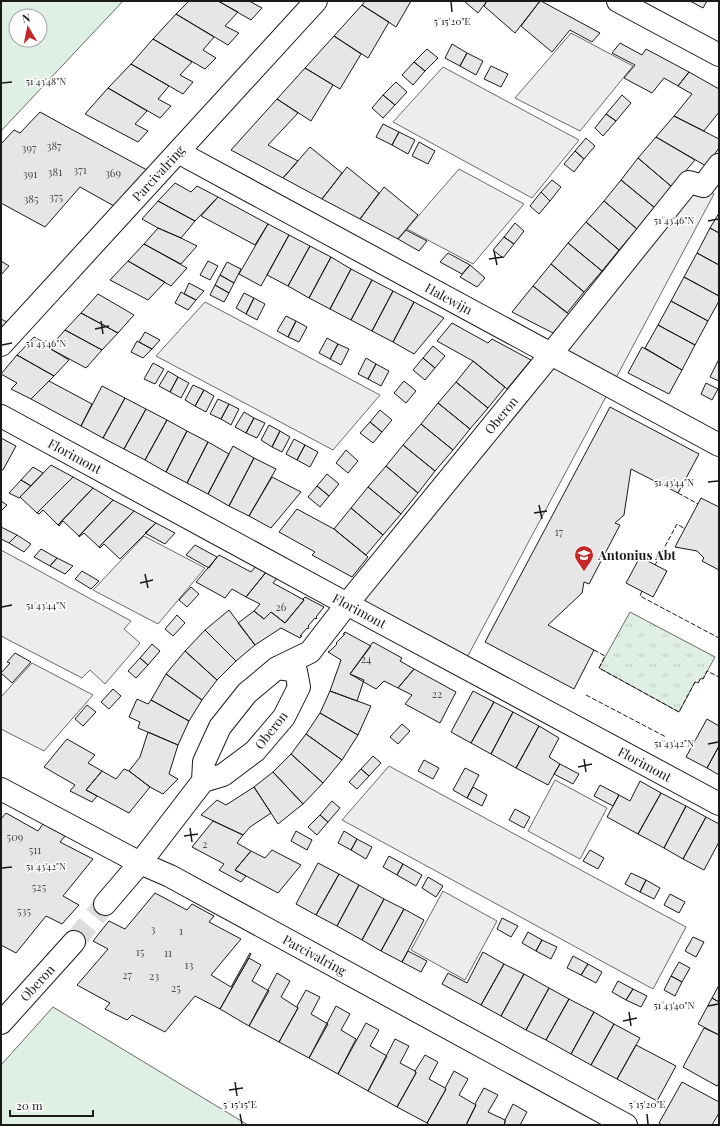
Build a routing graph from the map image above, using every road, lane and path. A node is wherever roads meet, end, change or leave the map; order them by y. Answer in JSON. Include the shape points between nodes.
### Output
{"nodes":[{"id":1,"x":316,"y":1,"type":"edge"},
{"id":2,"x":618,"y":1,"type":"edge"},
{"id":3,"x":719,"y":55,"type":"edge"},
{"id":4,"x":178,"y":152,"type":"junction"},
{"id":5,"x":719,"y":165,"type":"edge"},
{"id":6,"x":1,"y":346,"type":"edge"},
{"id":7,"x":545,"y":351,"type":"junction"},
{"id":8,"x":1,"y":416,"type":"edge"},
{"id":9,"x":719,"y":445,"type":"edge"},
{"id":10,"x":340,"y":600,"type":"junction"},
{"id":11,"x":277,"y":668,"type":"junction"},
{"id":12,"x":204,"y":781,"type":"junction"},
{"id":13,"x":1,"y":788,"type":"edge"},
{"id":14,"x":719,"y":804,"type":"edge"},
{"id":15,"x":140,"y":863,"type":"junction"},
{"id":16,"x":105,"y":904,"type":"tunnel mouth"},
{"id":17,"x":74,"y":942,"type":"tunnel mouth"},
{"id":18,"x":1,"y":1024,"type":"edge"},
{"id":19,"x":626,"y":1125,"type":"edge"}],
"edges":[{"from":1,"to":4,"type":"street","name":"Parcivalring"},
{"from":2,"to":3,"type":"street"},
{"from":4,"to":6,"type":"street","name":"Parcivalring"},
{"from":4,"to":7,"type":"street","name":"Halewijn"},
{"from":5,"to":7,"type":"street","name":"Oberon","via":[[703,186],[689,182]]},
{"from":7,"to":9,"type":"street","name":"Halewijn"},
{"from":7,"to":10,"type":"street","name":"Oberon"},
{"from":8,"to":10,"type":"street","name":"Florimont"},
{"from":10,"to":11,"type":"street","name":"Oberon","via":[[310,652]]},
{"from":10,"to":14,"type":"street","name":"Florimont"},
{"from":11,"to":12,"type":"street","name":"Oberon","via":[[247,693],[220,727],[204,762]]},
{"from":11,"to":12,"type":"street","name":"Oberon","via":[[296,671],[299,687],[284,717],[255,751],[223,775]]},
{"from":12,"to":15,"type":"street"},
{"from":13,"to":15,"type":"street","name":"Parcivalring"},
{"from":15,"to":16,"type":"street"},
{"from":15,"to":19,"type":"street","name":"Parcivalring","via":[[170,876]]},
{"from":17,"to":18,"type":"street","name":"Oberon"}]}
